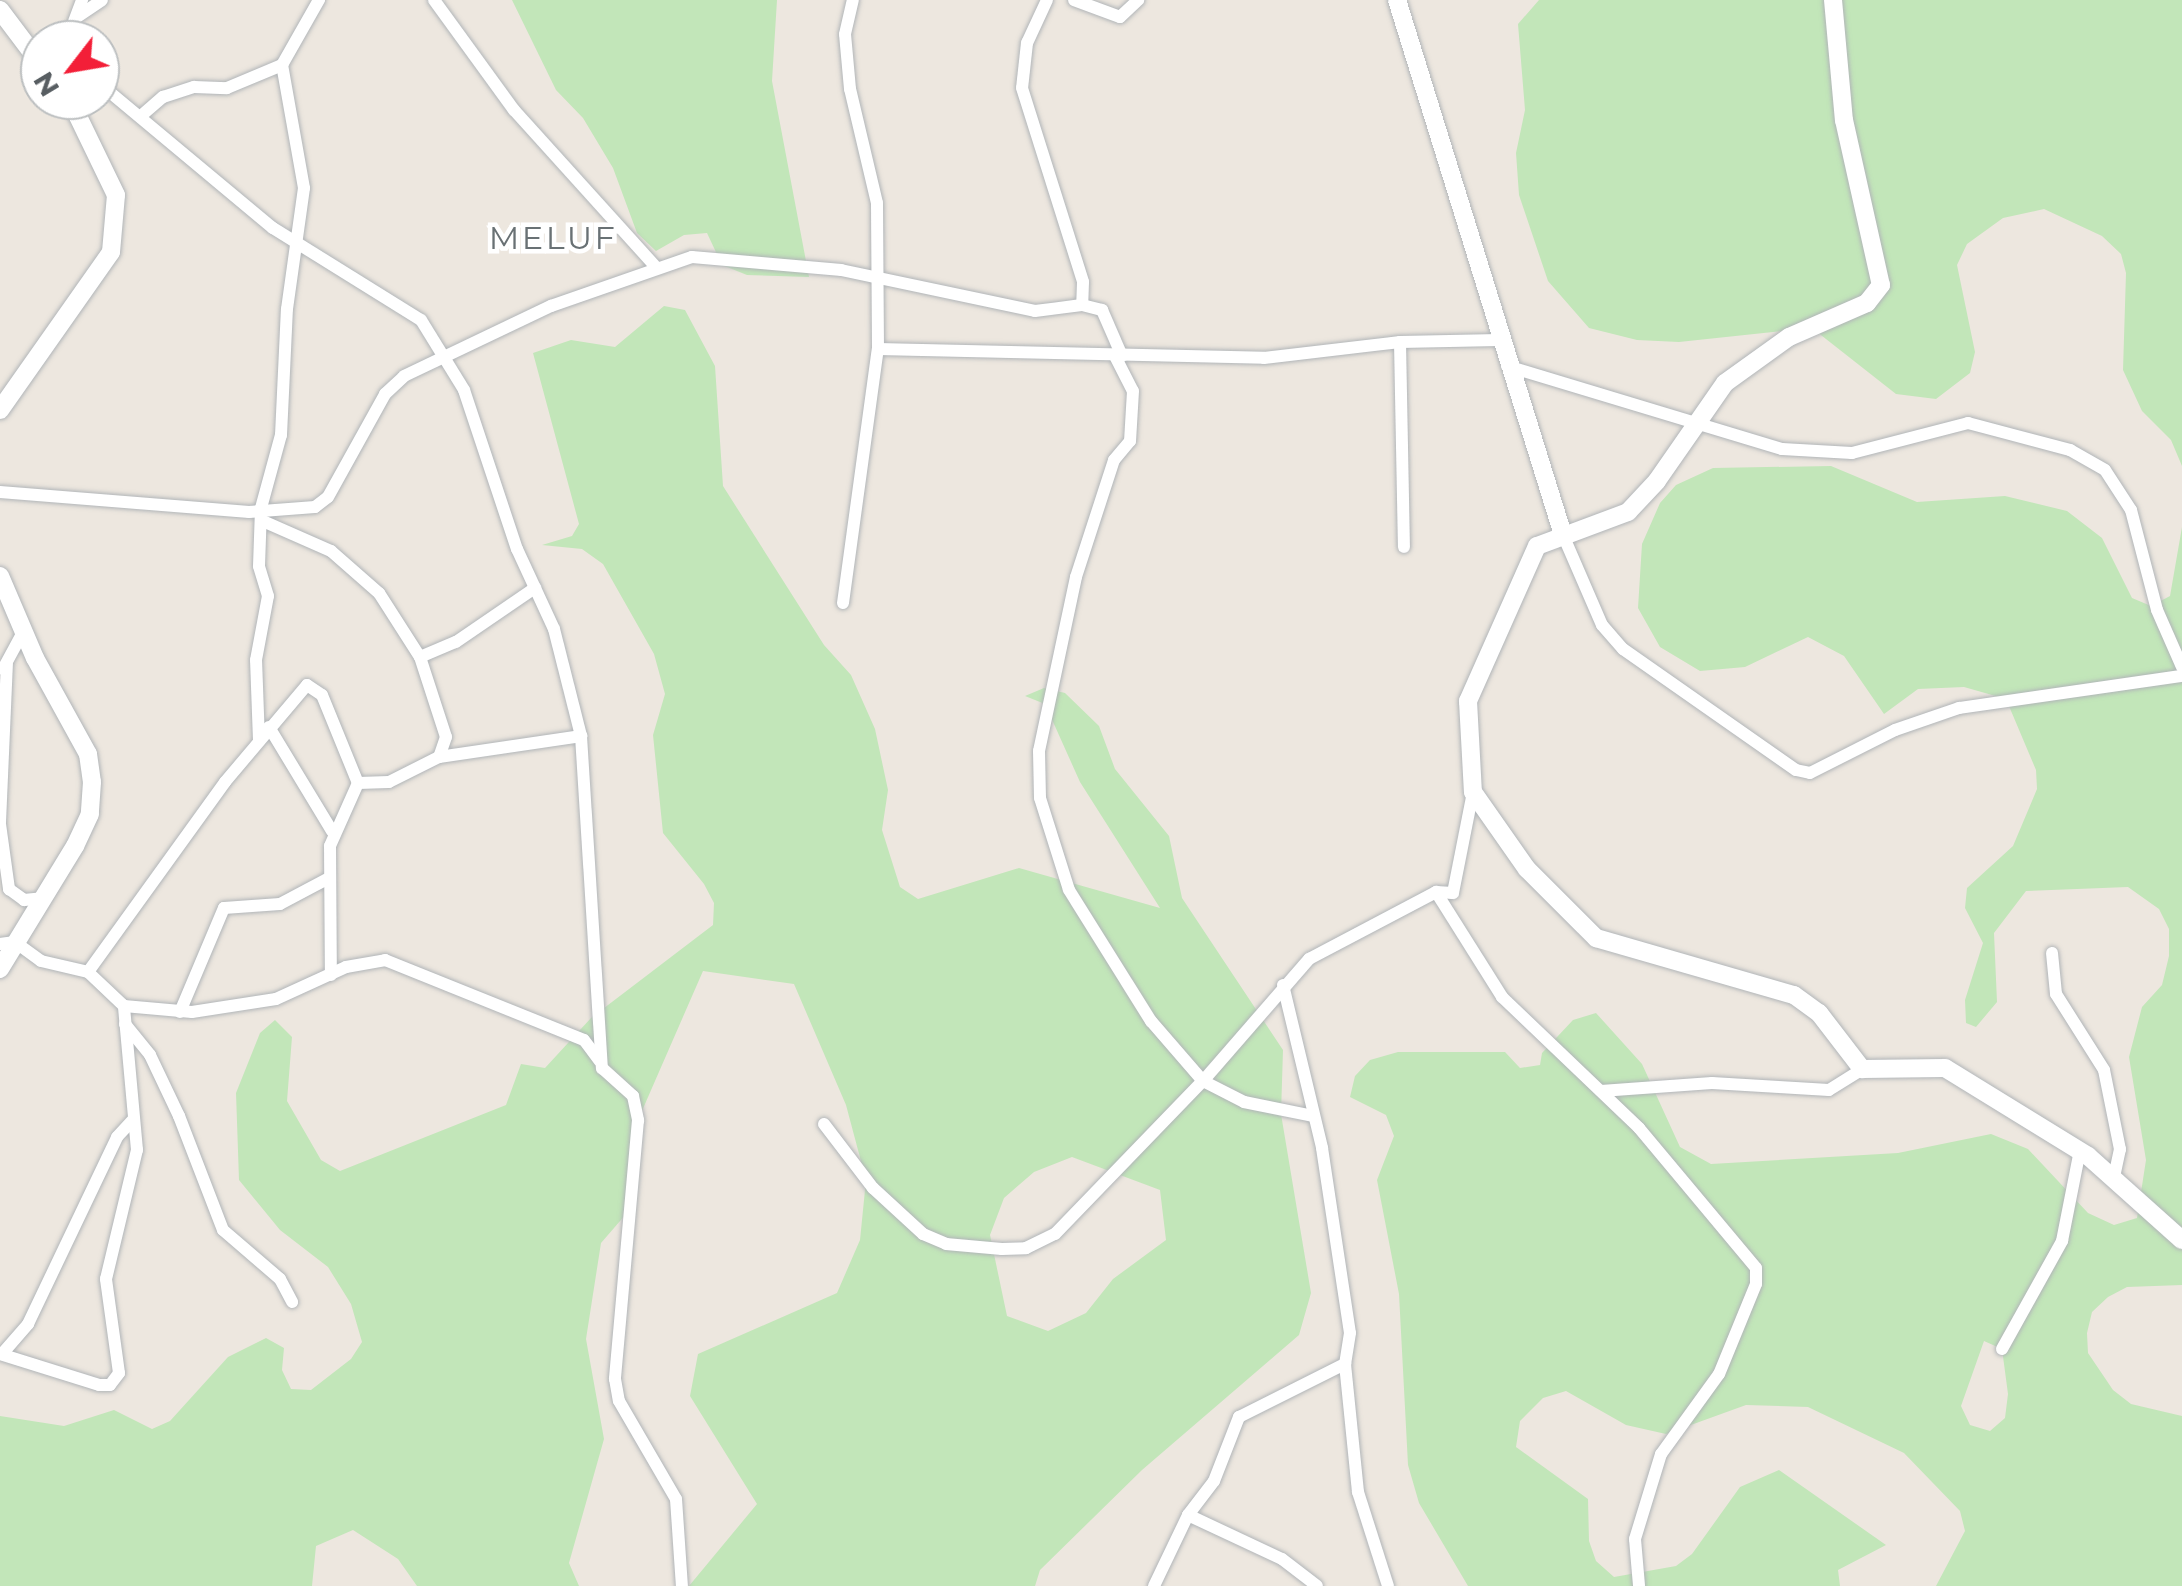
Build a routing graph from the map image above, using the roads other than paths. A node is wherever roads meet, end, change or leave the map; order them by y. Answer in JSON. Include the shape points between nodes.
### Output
{"nodes":[{"id":1,"x":82,"y":0,"type":"edge"},
{"id":2,"x":102,"y":0,"type":"edge"},
{"id":3,"x":319,"y":0,"type":"edge"},
{"id":4,"x":434,"y":0,"type":"edge"},
{"id":5,"x":853,"y":0,"type":"edge"},
{"id":6,"x":1048,"y":0,"type":"edge"},
{"id":7,"x":1074,"y":0,"type":"edge"},
{"id":8,"x":1138,"y":0,"type":"edge"},
{"id":9,"x":1397,"y":0,"type":"edge"},
{"id":10,"x":1833,"y":0,"type":"edge"},
{"id":11,"x":0,"y":10,"type":"edge"},
{"id":12,"x":77,"y":17,"type":"junction"},
{"id":13,"x":76,"y":20,"type":"edge"},
{"id":14,"x":20,"y":38,"type":"edge"},
{"id":15,"x":282,"y":66,"type":"junction"},
{"id":16,"x":120,"y":99,"type":"edge"},
{"id":17,"x":142,"y":115,"type":"junction"},
{"id":18,"x":81,"y":120,"type":"edge"},
{"id":19,"x":296,"y":242,"type":"junction"},
{"id":20,"x":656,"y":268,"type":"junction"},
{"id":21,"x":877,"y":278,"type":"junction"},
{"id":22,"x":1082,"y":305,"type":"junction"},
{"id":23,"x":1499,"y":340,"type":"junction"},
{"id":24,"x":1400,"y":342,"type":"junction"},
{"id":25,"x":878,"y":348,"type":"junction"},
{"id":26,"x":443,"y":354,"type":"junction"},
{"id":27,"x":1119,"y":356,"type":"junction"},
{"id":28,"x":1507,"y":366,"type":"junction"},
{"id":29,"x":0,"y":410,"type":"edge"},
{"id":30,"x":1692,"y":423,"type":"junction"},
{"id":31,"x":0,"y":492,"type":"edge"},
{"id":32,"x":263,"y":515,"type":"junction"},
{"id":33,"x":1563,"y":535,"type":"junction"},
{"id":34,"x":1404,"y":547,"type":"dead end"},
{"id":35,"x":0,"y":576,"type":"edge"},
{"id":36,"x":535,"y":588,"type":"junction"},
{"id":37,"x":843,"y":603,"type":"dead end"},
{"id":38,"x":23,"y":632,"type":"junction"},
{"id":39,"x":420,"y":657,"type":"junction"},
{"id":40,"x":2182,"y":667,"type":"edge"},
{"id":41,"x":4,"y":669,"type":"edge"},
{"id":42,"x":2182,"y":676,"type":"edge"},
{"id":43,"x":268,"y":727,"type":"junction"},
{"id":44,"x":581,"y":736,"type":"junction"},
{"id":45,"x":258,"y":740,"type":"junction"},
{"id":46,"x":440,"y":758,"type":"junction"},
{"id":47,"x":358,"y":783,"type":"junction"},
{"id":48,"x":1473,"y":792,"type":"junction"},
{"id":49,"x":0,"y":823,"type":"edge"},
{"id":50,"x":332,"y":831,"type":"junction"},
{"id":51,"x":329,"y":878,"type":"junction"},
{"id":52,"x":1436,"y":892,"type":"junction"},
{"id":53,"x":42,"y":898,"type":"junction"},
{"id":54,"x":8,"y":943,"type":"edge"},
{"id":55,"x":2052,"y":952,"type":"dead end"},
{"id":56,"x":0,"y":969,"type":"edge"},
{"id":57,"x":88,"y":972,"type":"junction"},
{"id":58,"x":332,"y":974,"type":"junction"},
{"id":59,"x":1283,"y":985,"type":"junction"},
{"id":60,"x":124,"y":1006,"type":"junction"},
{"id":61,"x":180,"y":1012,"type":"junction"},
{"id":62,"x":126,"y":1024,"type":"junction"},
{"id":63,"x":602,"y":1068,"type":"junction"},
{"id":64,"x":1862,"y":1068,"type":"junction"},
{"id":65,"x":1203,"y":1082,"type":"junction"},
{"id":66,"x":1601,"y":1091,"type":"junction"},
{"id":67,"x":1313,"y":1116,"type":"junction"},
{"id":68,"x":132,"y":1121,"type":"junction"},
{"id":69,"x":824,"y":1124,"type":"dead end"},
{"id":70,"x":2080,"y":1150,"type":"junction"},
{"id":71,"x":2114,"y":1178,"type":"junction"},
{"id":72,"x":2182,"y":1240,"type":"edge"},
{"id":73,"x":292,"y":1302,"type":"dead end"},
{"id":74,"x":2002,"y":1349,"type":"dead end"},
{"id":75,"x":1,"y":1354,"type":"edge"},
{"id":76,"x":1345,"y":1364,"type":"junction"},
{"id":77,"x":1188,"y":1516,"type":"junction"},
{"id":78,"x":1300,"y":1582,"type":"edge"},
{"id":79,"x":682,"y":1586,"type":"edge"},
{"id":80,"x":1154,"y":1586,"type":"edge"},
{"id":81,"x":1317,"y":1586,"type":"edge"},
{"id":82,"x":1388,"y":1586,"type":"edge"},
{"id":83,"x":1638,"y":1586,"type":"edge"}],
"edges":[{"from":1,"to":12,"type":"street"},
{"from":2,"to":12,"type":"street"},
{"from":3,"to":15,"type":"street"},
{"from":4,"to":20,"type":"street","via":[[514,110]]},
{"from":5,"to":21,"type":"street","via":[[845,34],[848,71],[877,204]]},
{"from":6,"to":22,"type":"street","via":[[1027,43],[1022,88],[1082,282]]},
{"from":7,"to":8,"type":"street","via":[[1120,17]]},
{"from":9,"to":23,"type":"street"},
{"from":10,"to":30,"type":"street","via":[[1844,120],[1881,286],[1867,303],[1756,357],[1724,382]]},
{"from":11,"to":14,"type":"street"},
{"from":12,"to":13,"type":"street"},
{"from":15,"to":17,"type":"street","via":[[227,88],[194,88],[163,98]]},
{"from":15,"to":19,"type":"street","via":[[304,168]]},
{"from":16,"to":17,"type":"street"},
{"from":17,"to":19,"type":"street"},
{"from":18,"to":29,"type":"street","via":[[109,170],[118,213],[112,252]]},
{"from":19,"to":26,"type":"street","via":[[421,320]]},
{"from":19,"to":32,"type":"street","via":[[281,436]]},
{"from":20,"to":21,"type":"street","via":[[710,258]]},
{"from":20,"to":26,"type":"street"},
{"from":21,"to":22,"type":"street","via":[[1035,311]]},
{"from":21,"to":25,"type":"street"},
{"from":22,"to":27,"type":"street","via":[[1102,310]]},
{"from":23,"to":24,"type":"street"},
{"from":23,"to":28,"type":"street"},
{"from":24,"to":27,"type":"street","via":[[1264,358]]},
{"from":24,"to":34,"type":"street"},
{"from":25,"to":27,"type":"street"},
{"from":25,"to":37,"type":"street"},
{"from":26,"to":32,"type":"street","via":[[385,394],[328,497],[315,507]]},
{"from":26,"to":36,"type":"street","via":[[464,390]]},
{"from":27,"to":65,"type":"street","via":[[1133,391],[1130,441],[1114,460],[1076,577],[1064,658],[1039,751],[1040,798],[1087,924],[1151,1022]]},
{"from":28,"to":30,"type":"street"},
{"from":28,"to":33,"type":"street"},
{"from":30,"to":33,"type":"street","via":[[1641,502],[1616,519]]},
{"from":30,"to":40,"type":"street","via":[[1738,441],[1821,455],[1968,424],[2020,433],[2096,462],[2136,520],[2156,610]]},
{"from":31,"to":32,"type":"street"},
{"from":32,"to":39,"type":"street","via":[[363,575]]},
{"from":32,"to":45,"type":"street","via":[[258,566],[268,596],[253,720]]},
{"from":33,"to":42,"type":"street","via":[[1602,625],[1624,650],[1796,770],[1823,768],[1895,730],[1959,708]]},
{"from":33,"to":48,"type":"street","via":[[1537,546],[1478,666],[1464,724]]},
{"from":35,"to":38,"type":"street"},
{"from":36,"to":39,"type":"street","via":[[456,642]]},
{"from":36,"to":44,"type":"street","via":[[570,680]]},
{"from":38,"to":41,"type":"street"},
{"from":38,"to":53,"type":"street","via":[[88,754],[92,782],[90,814]]},
{"from":39,"to":46,"type":"street","via":[[446,737]]},
{"from":41,"to":49,"type":"street"},
{"from":43,"to":45,"type":"street"},
{"from":43,"to":47,"type":"street","via":[[298,690],[315,688]]},
{"from":43,"to":50,"type":"street"},
{"from":44,"to":46,"type":"street"},
{"from":44,"to":63,"type":"street"},
{"from":45,"to":57,"type":"street"},
{"from":46,"to":47,"type":"street","via":[[389,782]]},
{"from":47,"to":50,"type":"street"},
{"from":48,"to":52,"type":"street","via":[[1452,893]]},
{"from":48,"to":64,"type":"street","via":[[1528,869],[1582,928],[1614,946],[1808,1002]]},
{"from":49,"to":53,"type":"street","via":[[9,889],[24,900]]},
{"from":50,"to":51,"type":"street"},
{"from":51,"to":58,"type":"street"},
{"from":51,"to":61,"type":"street","via":[[280,904],[224,908]]},
{"from":52,"to":59,"type":"street","via":[[1332,943]]},
{"from":52,"to":66,"type":"street","via":[[1502,997]]},
{"from":53,"to":54,"type":"street"},
{"from":54,"to":56,"type":"street"},
{"from":54,"to":57,"type":"street"},
{"from":55,"to":71,"type":"street","via":[[2056,994],[2104,1070],[2120,1148]]},
{"from":57,"to":60,"type":"street"},
{"from":58,"to":61,"type":"street","via":[[276,999]]},
{"from":58,"to":63,"type":"street","via":[[385,960],[584,1040],[596,1048]]},
{"from":59,"to":65,"type":"street"},
{"from":59,"to":67,"type":"street"},
{"from":60,"to":61,"type":"street"},
{"from":60,"to":62,"type":"street"},
{"from":62,"to":68,"type":"street"},
{"from":62,"to":73,"type":"street","via":[[150,1055],[179,1116],[223,1230],[280,1279]]},
{"from":63,"to":79,"type":"street","via":[[632,1096],[638,1120],[614,1379],[619,1401],[676,1499]]},
{"from":64,"to":66,"type":"street","via":[[1829,1090],[1712,1084]]},
{"from":64,"to":70,"type":"street","via":[[1945,1068]]},
{"from":65,"to":67,"type":"street","via":[[1244,1102]]},
{"from":65,"to":69,"type":"street","via":[[1070,1221],[1026,1248],[946,1244],[923,1234],[873,1188]]},
{"from":66,"to":83,"type":"street","via":[[1757,1276],[1718,1374],[1661,1454],[1635,1538]]},
{"from":67,"to":76,"type":"street","via":[[1350,1333]]},
{"from":68,"to":75,"type":"street","via":[[117,1137],[28,1324]]},
{"from":68,"to":75,"type":"street","via":[[138,1150],[106,1279],[118,1352],[115,1381],[90,1384]]},
{"from":70,"to":71,"type":"street"},
{"from":70,"to":74,"type":"street","via":[[2062,1241]]},
{"from":71,"to":72,"type":"street"},
{"from":76,"to":77,"type":"street","via":[[1239,1417],[1214,1481]]},
{"from":76,"to":82,"type":"street","via":[[1365,1526]]},
{"from":77,"to":78,"type":"street","via":[[1282,1559]]},
{"from":77,"to":80,"type":"street"},
{"from":78,"to":81,"type":"street"}]}
